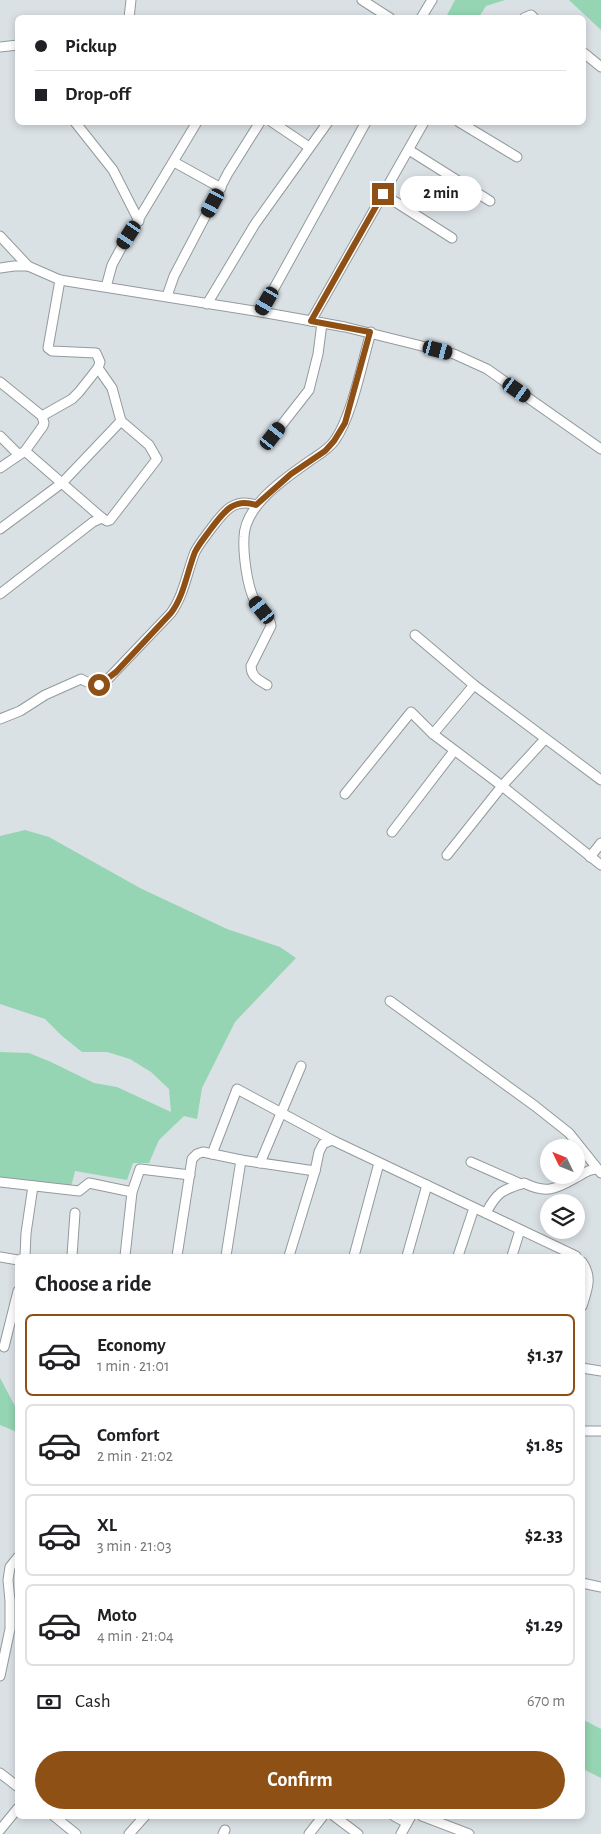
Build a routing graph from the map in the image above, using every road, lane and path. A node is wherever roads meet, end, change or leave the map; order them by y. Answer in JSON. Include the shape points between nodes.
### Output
{"nodes":[{"id":1,"x":130,"y":0,"type":"edge"},
{"id":2,"x":362,"y":0,"type":"edge"},
{"id":3,"x":432,"y":0,"type":"edge"},
{"id":4,"x":128,"y":15,"type":"edge"},
{"id":5,"x":385,"y":15,"type":"edge"},
{"id":6,"x":423,"y":15,"type":"edge"},
{"id":7,"x":15,"y":45,"type":"edge"},
{"id":8,"x":0,"y":47,"type":"edge"},
{"id":9,"x":586,"y":56,"type":"edge"},
{"id":10,"x":601,"y":67,"type":"edge"},
{"id":11,"x":77,"y":125,"type":"edge"},
{"id":12,"x":195,"y":125,"type":"edge"},
{"id":13,"x":258,"y":125,"type":"edge"},
{"id":14,"x":276,"y":125,"type":"edge"},
{"id":15,"x":326,"y":125,"type":"edge"},
{"id":16,"x":364,"y":125,"type":"edge"},
{"id":17,"x":422,"y":125,"type":"edge"},
{"id":18,"x":464,"y":125,"type":"edge"},
{"id":19,"x":309,"y":147,"type":"junction"},
{"id":20,"x":409,"y":150,"type":"junction"},
{"id":21,"x":517,"y":156,"type":"dead end"},
{"id":22,"x":174,"y":162,"type":"junction"},
{"id":23,"x":221,"y":188,"type":"junction"},
{"id":24,"x":383,"y":194,"type":"junction"},
{"id":25,"x":490,"y":201,"type":"dead end"},
{"id":26,"x":138,"y":221,"type":"junction"},
{"id":27,"x":0,"y":236,"type":"edge"},
{"id":28,"x":452,"y":238,"type":"dead end"},
{"id":29,"x":28,"y":266,"type":"junction"},
{"id":30,"x":0,"y":268,"type":"edge"},
{"id":31,"x":60,"y":280,"type":"junction"},
{"id":32,"x":106,"y":287,"type":"junction"},
{"id":33,"x":167,"y":296,"type":"junction"},
{"id":34,"x":207,"y":304,"type":"junction"},
{"id":35,"x":261,"y":312,"type":"junction"},
{"id":36,"x":311,"y":321,"type":"junction"},
{"id":37,"x":322,"y":323,"type":"junction"},
{"id":38,"x":370,"y":332,"type":"junction"},
{"id":39,"x":98,"y":368,"type":"junction"},
{"id":40,"x":0,"y":382,"type":"edge"},
{"id":41,"x":42,"y":416,"type":"junction"},
{"id":42,"x":121,"y":421,"type":"junction"},
{"id":43,"x":0,"y":436,"type":"edge"},
{"id":44,"x":273,"y":436,"type":"dead end"},
{"id":45,"x":601,"y":449,"type":"edge"},
{"id":46,"x":22,"y":452,"type":"junction"},
{"id":47,"x":0,"y":468,"type":"edge"},
{"id":48,"x":62,"y":483,"type":"junction"},
{"id":49,"x":256,"y":505,"type":"junction"},
{"id":50,"x":102,"y":518,"type":"junction"},
{"id":51,"x":0,"y":529,"type":"edge"},
{"id":52,"x":0,"y":594,"type":"edge"},
{"id":53,"x":415,"y":635,"type":"dead end"},
{"id":54,"x":474,"y":684,"type":"junction"},
{"id":55,"x":267,"y":685,"type":"dead end"},
{"id":56,"x":0,"y":719,"type":"edge"},
{"id":57,"x":433,"y":734,"type":"junction"},
{"id":58,"x":545,"y":739,"type":"junction"},
{"id":59,"x":454,"y":751,"type":"junction"},
{"id":60,"x":601,"y":780,"type":"edge"},
{"id":61,"x":502,"y":786,"type":"junction"},
{"id":62,"x":345,"y":794,"type":"dead end"},
{"id":63,"x":392,"y":832,"type":"dead end"},
{"id":64,"x":601,"y":843,"type":"edge"},
{"id":65,"x":447,"y":855,"type":"dead end"},
{"id":66,"x":590,"y":857,"type":"junction"},
{"id":67,"x":601,"y":865,"type":"edge"},
{"id":68,"x":390,"y":1001,"type":"dead end"},
{"id":69,"x":301,"y":1066,"type":"dead end"},
{"id":70,"x":281,"y":1113,"type":"junction"},
{"id":71,"x":332,"y":1140,"type":"junction"},
{"id":72,"x":212,"y":1154,"type":"junction"},
{"id":73,"x":241,"y":1160,"type":"junction"},
{"id":74,"x":379,"y":1162,"type":"junction"},
{"id":75,"x":471,"y":1162,"type":"dead end"},
{"id":76,"x":260,"y":1163,"type":"junction"},
{"id":77,"x":315,"y":1171,"type":"junction"},
{"id":78,"x":599,"y":1171,"type":"edge"},
{"id":79,"x":190,"y":1175,"type":"junction"},
{"id":80,"x":1,"y":1184,"type":"edge"},
{"id":81,"x":520,"y":1184,"type":"junction"},
{"id":82,"x":427,"y":1185,"type":"junction"},
{"id":83,"x":33,"y":1186,"type":"junction"},
{"id":84,"x":132,"y":1192,"type":"junction"},
{"id":85,"x":474,"y":1208,"type":"junction"},
{"id":86,"x":75,"y":1213,"type":"dead end"},
{"id":87,"x":486,"y":1213,"type":"junction"},
{"id":88,"x":520,"y":1230,"type":"junction"},
{"id":89,"x":563,"y":1253,"type":"edge"},
{"id":90,"x":25,"y":1254,"type":"edge"},
{"id":91,"x":72,"y":1254,"type":"edge"},
{"id":92,"x":125,"y":1254,"type":"edge"},
{"id":93,"x":177,"y":1254,"type":"edge"},
{"id":94,"x":226,"y":1254,"type":"edge"},
{"id":95,"x":290,"y":1254,"type":"edge"},
{"id":96,"x":355,"y":1254,"type":"edge"},
{"id":97,"x":408,"y":1254,"type":"edge"},
{"id":98,"x":459,"y":1254,"type":"edge"},
{"id":99,"x":513,"y":1254,"type":"edge"},
{"id":100,"x":0,"y":1257,"type":"edge"},
{"id":101,"x":15,"y":1260,"type":"edge"},
{"id":102,"x":585,"y":1266,"type":"edge"},
{"id":103,"x":585,"y":1296,"type":"edge"},
{"id":104,"x":15,"y":1302,"type":"edge"},
{"id":105,"x":4,"y":1347,"type":"dead end"},
{"id":106,"x":585,"y":1368,"type":"edge"},
{"id":107,"x":601,"y":1371,"type":"edge"},
{"id":108,"x":601,"y":1376,"type":"edge"},
{"id":109,"x":585,"y":1431,"type":"edge"},
{"id":110,"x":601,"y":1431,"type":"edge"},
{"id":111,"x":15,"y":1561,"type":"edge"},
{"id":112,"x":585,"y":1584,"type":"edge"},
{"id":113,"x":601,"y":1587,"type":"edge"},
{"id":114,"x":0,"y":1676,"type":"edge"},
{"id":115,"x":1,"y":1775,"type":"edge"},
{"id":116,"x":15,"y":1785,"type":"edge"},
{"id":117,"x":15,"y":1812,"type":"edge"},
{"id":118,"x":58,"y":1819,"type":"edge"},
{"id":119,"x":142,"y":1819,"type":"edge"},
{"id":120,"x":321,"y":1819,"type":"edge"},
{"id":121,"x":338,"y":1819,"type":"edge"},
{"id":122,"x":430,"y":1819,"type":"edge"},
{"id":123,"x":409,"y":1820,"type":"edge"},
{"id":124,"x":0,"y":1830,"type":"edge"},
{"id":125,"x":76,"y":1834,"type":"edge"},
{"id":126,"x":129,"y":1834,"type":"edge"},
{"id":127,"x":309,"y":1834,"type":"edge"},
{"id":128,"x":358,"y":1834,"type":"edge"},
{"id":129,"x":401,"y":1834,"type":"edge"},
{"id":130,"x":469,"y":1834,"type":"edge"}],
"edges":[{"from":1,"to":4,"type":"street"},
{"from":2,"to":5,"type":"street"},
{"from":3,"to":6,"type":"street"},
{"from":7,"to":8,"type":"street"},
{"from":9,"to":10,"type":"street"},
{"from":11,"to":26,"type":"street","via":[[113,170]]},
{"from":12,"to":22,"type":"street"},
{"from":13,"to":23,"type":"street"},
{"from":14,"to":19,"type":"street"},
{"from":15,"to":19,"type":"street"},
{"from":16,"to":35,"type":"street"},
{"from":17,"to":20,"type":"street"},
{"from":18,"to":21,"type":"street"},
{"from":19,"to":34,"type":"street","via":[[255,224]]},
{"from":20,"to":24,"type":"street"},
{"from":20,"to":25,"type":"street"},
{"from":22,"to":23,"type":"street"},
{"from":22,"to":26,"type":"street"},
{"from":23,"to":33,"type":"street","via":[[174,276]]},
{"from":24,"to":28,"type":"street"},
{"from":24,"to":36,"type":"street"},
{"from":26,"to":32,"type":"street","via":[[112,265]]},
{"from":27,"to":29,"type":"street"},
{"from":29,"to":30,"type":"street"},
{"from":29,"to":31,"type":"street"},
{"from":31,"to":32,"type":"street"},
{"from":31,"to":39,"type":"street","via":[[48,348],[52,351],[96,353],[100,362]]},
{"from":32,"to":33,"type":"street"},
{"from":33,"to":34,"type":"street"},
{"from":34,"to":35,"type":"street"},
{"from":35,"to":36,"type":"street"},
{"from":36,"to":37,"type":"street"},
{"from":37,"to":38,"type":"street"},
{"from":37,"to":44,"type":"street","via":[[309,390]]},
{"from":38,"to":45,"type":"street","via":[[454,354],[487,368]]},
{"from":38,"to":49,"type":"street","via":[[345,423],[334,441]]},
{"from":39,"to":41,"type":"street","via":[[72,399]]},
{"from":39,"to":42,"type":"street","via":[[112,388]]},
{"from":40,"to":41,"type":"street"},
{"from":41,"to":46,"type":"street","via":[[43,426]]},
{"from":42,"to":48,"type":"street"},
{"from":42,"to":50,"type":"street","via":[[148,445],[157,459],[110,520]]},
{"from":43,"to":46,"type":"street"},
{"from":46,"to":47,"type":"street"},
{"from":46,"to":48,"type":"street"},
{"from":48,"to":50,"type":"street"},
{"from":48,"to":51,"type":"street"},
{"from":49,"to":55,"type":"street","via":[[244,530],[244,546],[255,601],[271,626],[251,672]]},
{"from":49,"to":56,"type":"street","via":[[246,502],[232,506],[219,518],[195,553],[175,608],[108,679],[96,685],[81,679]]},
{"from":50,"to":52,"type":"street"},
{"from":53,"to":54,"type":"street"},
{"from":54,"to":57,"type":"street"},
{"from":54,"to":58,"type":"street"},
{"from":57,"to":59,"type":"street"},
{"from":57,"to":62,"type":"street","via":[[411,712]]},
{"from":58,"to":60,"type":"street"},
{"from":58,"to":61,"type":"street"},
{"from":59,"to":61,"type":"street"},
{"from":59,"to":63,"type":"street"},
{"from":61,"to":65,"type":"street"},
{"from":61,"to":66,"type":"street"},
{"from":64,"to":66,"type":"street"},
{"from":66,"to":67,"type":"street"},
{"from":68,"to":78,"type":"street","via":[[569,1133]]},
{"from":69,"to":70,"type":"street"},
{"from":70,"to":71,"type":"street"},
{"from":70,"to":72,"type":"street","via":[[237,1089]]},
{"from":70,"to":76,"type":"street"},
{"from":71,"to":74,"type":"street"},
{"from":71,"to":77,"type":"street","via":[[323,1144]]},
{"from":72,"to":73,"type":"street"},
{"from":72,"to":79,"type":"street","via":[[203,1152],[192,1158]]},
{"from":73,"to":76,"type":"street"},
{"from":73,"to":94,"type":"street"},
{"from":74,"to":82,"type":"street"},
{"from":74,"to":96,"type":"street"},
{"from":75,"to":81,"type":"street"},
{"from":76,"to":77,"type":"street"},
{"from":77,"to":95,"type":"street"},
{"from":78,"to":81,"type":"street","via":[[591,1169],[550,1189],[538,1190]]},
{"from":79,"to":84,"type":"street","via":[[140,1169]]},
{"from":79,"to":93,"type":"street"},
{"from":80,"to":83,"type":"street"},
{"from":81,"to":87,"type":"street","via":[[503,1190],[492,1200]]},
{"from":82,"to":85,"type":"street"},
{"from":82,"to":97,"type":"street"},
{"from":83,"to":84,"type":"street","via":[[79,1191],[89,1183]]},
{"from":83,"to":90,"type":"street"},
{"from":84,"to":92,"type":"street"},
{"from":85,"to":87,"type":"street"},
{"from":85,"to":98,"type":"street"},
{"from":86,"to":91,"type":"street"},
{"from":87,"to":88,"type":"street"},
{"from":88,"to":89,"type":"street"},
{"from":88,"to":99,"type":"street"},
{"from":100,"to":101,"type":"street"},
{"from":102,"to":103,"type":"street","via":[[590,1278]]},
{"from":104,"to":105,"type":"street"},
{"from":106,"to":107,"type":"street"},
{"from":107,"to":108,"type":"street"},
{"from":109,"to":110,"type":"street"},
{"from":111,"to":114,"type":"street","via":[[10,1567],[8,1580],[10,1629]]},
{"from":112,"to":113,"type":"street"},
{"from":115,"to":116,"type":"street"},
{"from":117,"to":124,"type":"street"},
{"from":118,"to":125,"type":"street"},
{"from":119,"to":126,"type":"street"},
{"from":120,"to":127,"type":"street"},
{"from":121,"to":128,"type":"street"},
{"from":122,"to":130,"type":"street"},
{"from":123,"to":129,"type":"street"}]}
